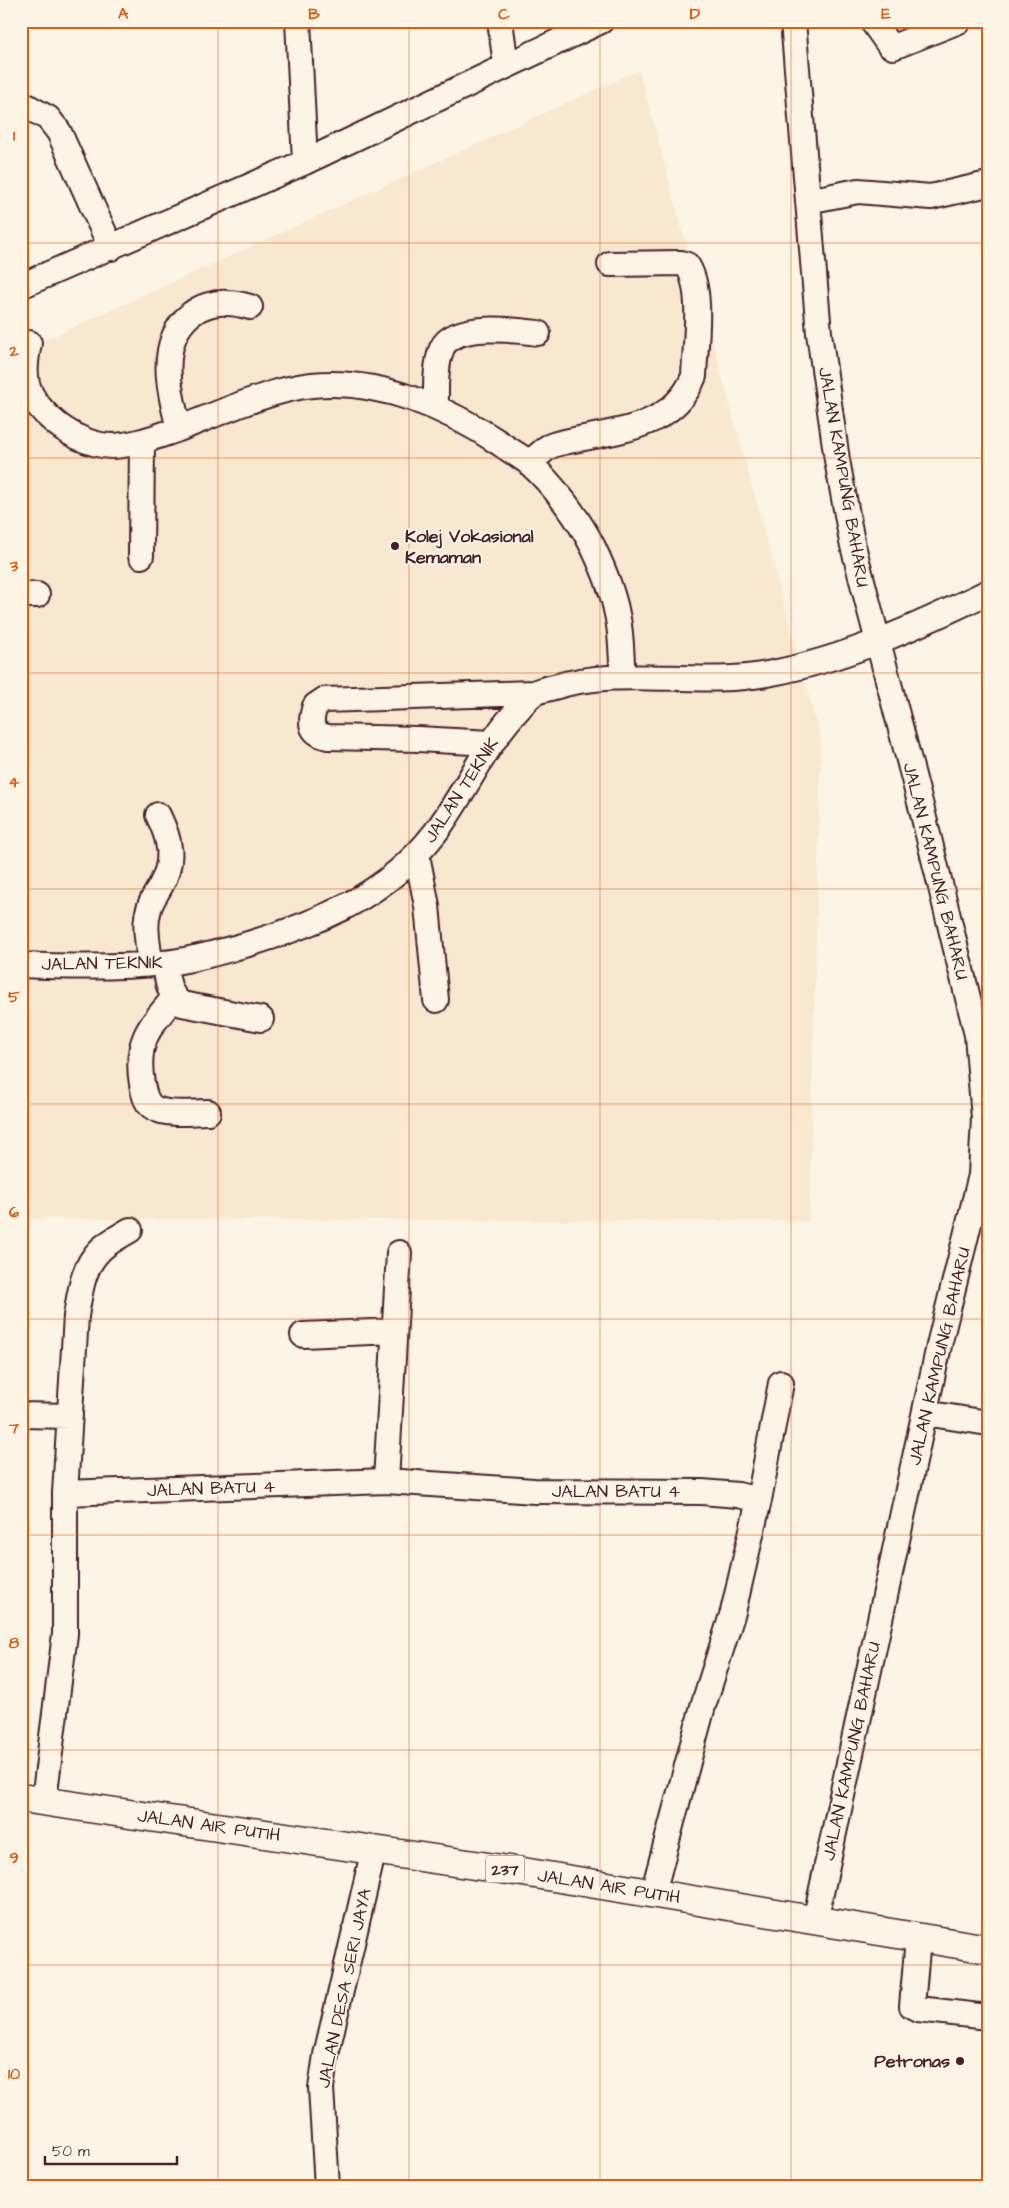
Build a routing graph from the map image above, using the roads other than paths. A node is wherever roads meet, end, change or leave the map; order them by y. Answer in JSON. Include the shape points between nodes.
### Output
{"nodes":[{"id":1,"x":298,"y":21,"type":"edge"},
{"id":2,"x":500,"y":21,"type":"edge"},
{"id":3,"x":601,"y":21,"type":"edge"},
{"id":4,"x":793,"y":21,"type":"edge"},
{"id":5,"x":872,"y":21,"type":"edge"},
{"id":6,"x":959,"y":21,"type":"edge"},
{"id":7,"x":506,"y":65,"type":"junction"},
{"id":8,"x":21,"y":103,"type":"edge"},
{"id":9,"x":305,"y":162,"type":"junction"},
{"id":10,"x":988,"y":184,"type":"edge"},
{"id":11,"x":808,"y":201,"type":"junction"},
{"id":12,"x":111,"y":248,"type":"junction"},
{"id":13,"x":610,"y":264,"type":"dead end"},
{"id":14,"x":21,"y":286,"type":"edge"},
{"id":15,"x":250,"y":306,"type":"dead end"},
{"id":16,"x":538,"y":333,"type":"dead end"},
{"id":17,"x":29,"y":343,"type":"dead end"},
{"id":18,"x":24,"y":389,"type":"edge"},
{"id":19,"x":436,"y":406,"type":"junction"},
{"id":20,"x":179,"y":428,"type":"junction"},
{"id":21,"x":142,"y":441,"type":"junction"},
{"id":22,"x":529,"y":463,"type":"junction"},
{"id":23,"x":141,"y":556,"type":"dead end"},
{"id":24,"x":988,"y":592,"type":"edge"},
{"id":25,"x":876,"y":642,"type":"junction"},
{"id":26,"x":623,"y":678,"type":"junction"},
{"id":27,"x":533,"y":693,"type":"junction"},
{"id":28,"x":491,"y":743,"type":"junction"},
{"id":29,"x":158,"y":815,"type":"dead end"},
{"id":30,"x":417,"y":855,"type":"junction"},
{"id":31,"x":21,"y":964,"type":"edge"},
{"id":32,"x":158,"y":964,"type":"junction"},
{"id":33,"x":174,"y":998,"type":"junction"},
{"id":34,"x":436,"y":1000,"type":"dead end"},
{"id":35,"x":261,"y":1019,"type":"dead end"},
{"id":36,"x":984,"y":1057,"type":"edge"},
{"id":37,"x":208,"y":1112,"type":"dead end"},
{"id":38,"x":130,"y":1230,"type":"dead end"},
{"id":39,"x":399,"y":1253,"type":"dead end"},
{"id":40,"x":394,"y":1331,"type":"junction"},
{"id":41,"x":303,"y":1335,"type":"dead end"},
{"id":42,"x":781,"y":1383,"type":"dead end"},
{"id":43,"x":925,"y":1413,"type":"junction"},
{"id":44,"x":21,"y":1415,"type":"edge"},
{"id":45,"x":70,"y":1416,"type":"junction"},
{"id":46,"x":988,"y":1423,"type":"edge"},
{"id":47,"x":386,"y":1481,"type":"junction"},
{"id":48,"x":65,"y":1493,"type":"junction"},
{"id":49,"x":759,"y":1500,"type":"junction"},
{"id":50,"x":32,"y":1799,"type":"edge"},
{"id":51,"x":374,"y":1849,"type":"junction"},
{"id":52,"x":653,"y":1893,"type":"junction"},
{"id":53,"x":815,"y":1922,"type":"junction"},
{"id":54,"x":918,"y":1939,"type":"junction"},
{"id":55,"x":988,"y":1949,"type":"edge"},
{"id":56,"x":988,"y":2017,"type":"edge"},
{"id":57,"x":327,"y":2187,"type":"edge"}],
"edges":[{"from":1,"to":9,"type":"street"},
{"from":2,"to":7,"type":"street"},
{"from":3,"to":7,"type":"street"},
{"from":4,"to":11,"type":"street","name":"JALAN KAMPUNG BAHARU"},
{"from":5,"to":6,"type":"street","via":[[893,47]]},
{"from":7,"to":9,"type":"street"},
{"from":8,"to":12,"type":"street","via":[[48,118],[58,132]]},
{"from":9,"to":12,"type":"street"},
{"from":10,"to":11,"type":"street","via":[[931,197],[858,191]]},
{"from":11,"to":25,"type":"street","name":"JALAN KAMPUNG BAHARU","via":[[820,333],[837,460],[852,542]]},
{"from":12,"to":14,"type":"street"},
{"from":13,"to":22,"type":"street","via":[[687,265],[693,278],[696,301],[694,376],[691,384],[665,413],[648,423],[556,444]]},
{"from":15,"to":20,"type":"street","via":[[226,302],[198,308],[184,320],[175,334],[169,350],[168,378]]},
{"from":16,"to":19,"type":"street","via":[[504,329],[470,331],[446,343],[441,355]]},
{"from":17,"to":18,"type":"street"},
{"from":18,"to":21,"type":"street","via":[[65,431],[96,444],[110,446]]},
{"from":19,"to":20,"type":"street","via":[[372,389],[312,385],[275,394]]},
{"from":19,"to":22,"type":"street"},
{"from":20,"to":21,"type":"street"},
{"from":21,"to":23,"type":"street"},
{"from":22,"to":26,"type":"street","via":[[556,492],[593,546],[618,615]]},
{"from":24,"to":25,"type":"street"},
{"from":25,"to":26,"type":"street","via":[[823,660],[765,674],[697,679]]},
{"from":25,"to":36,"type":"street","name":"JALAN KAMPUNG BAHARU"},
{"from":26,"to":27,"type":"street","via":[[574,681]]},
{"from":27,"to":28,"type":"street","name":"JALAN TEKNIK"},
{"from":27,"to":28,"type":"street","via":[[324,700],[315,706],[312,715],[314,730],[318,735],[328,737]]},
{"from":28,"to":30,"type":"street","name":"JALAN TEKNIK","via":[[456,803]]},
{"from":29,"to":32,"type":"street","via":[[169,840],[170,857],[146,922]]},
{"from":30,"to":32,"type":"street","name":"JALAN TEKNIK","via":[[368,896],[343,910],[282,934]]},
{"from":30,"to":34,"type":"street","via":[[427,906]]},
{"from":31,"to":32,"type":"street","name":"JALAN TEKNIK"},
{"from":32,"to":33,"type":"street"},
{"from":33,"to":35,"type":"street","via":[[182,1004]]},
{"from":33,"to":37,"type":"street","via":[[142,1042],[140,1068],[145,1097],[155,1108],[167,1111]]},
{"from":36,"to":43,"type":"street","name":"JALAN KAMPUNG BAHARU","via":[[981,1175]]},
{"from":38,"to":45,"type":"street","via":[[100,1249],[88,1266],[76,1316]]},
{"from":39,"to":40,"type":"street"},
{"from":40,"to":41,"type":"street"},
{"from":40,"to":47,"type":"street"},
{"from":42,"to":49,"type":"street"},
{"from":43,"to":46,"type":"street"},
{"from":43,"to":53,"type":"street","name":"JALAN KAMPUNG BAHARU"},
{"from":44,"to":45,"type":"street"},
{"from":45,"to":48,"type":"street"},
{"from":47,"to":48,"type":"street","name":"JALAN BATU 4"},
{"from":47,"to":49,"type":"street","name":"JALAN BATU 4","via":[[534,1491],[702,1492]]},
{"from":48,"to":50,"type":"street","via":[[65,1634]]},
{"from":49,"to":52,"type":"street","via":[[733,1612],[703,1706]]},
{"from":50,"to":51,"type":"main road","name":"JALAN AIR PUTIH","number":"237"},
{"from":51,"to":52,"type":"main road","name":"JALAN AIR PUTIH","number":"237"},
{"from":51,"to":57,"type":"street","name":"JALAN DESA SERI JAYA","via":[[321,2088]]},
{"from":52,"to":53,"type":"main road","name":"JALAN AIR PUTIH","number":"237"},
{"from":53,"to":54,"type":"main road","name":"JALAN AIR PUTIH","number":"237"},
{"from":54,"to":55,"type":"main road","name":"JALAN AIR PUTIH","number":"237"},
{"from":54,"to":56,"type":"street","via":[[912,2006]]}]}
